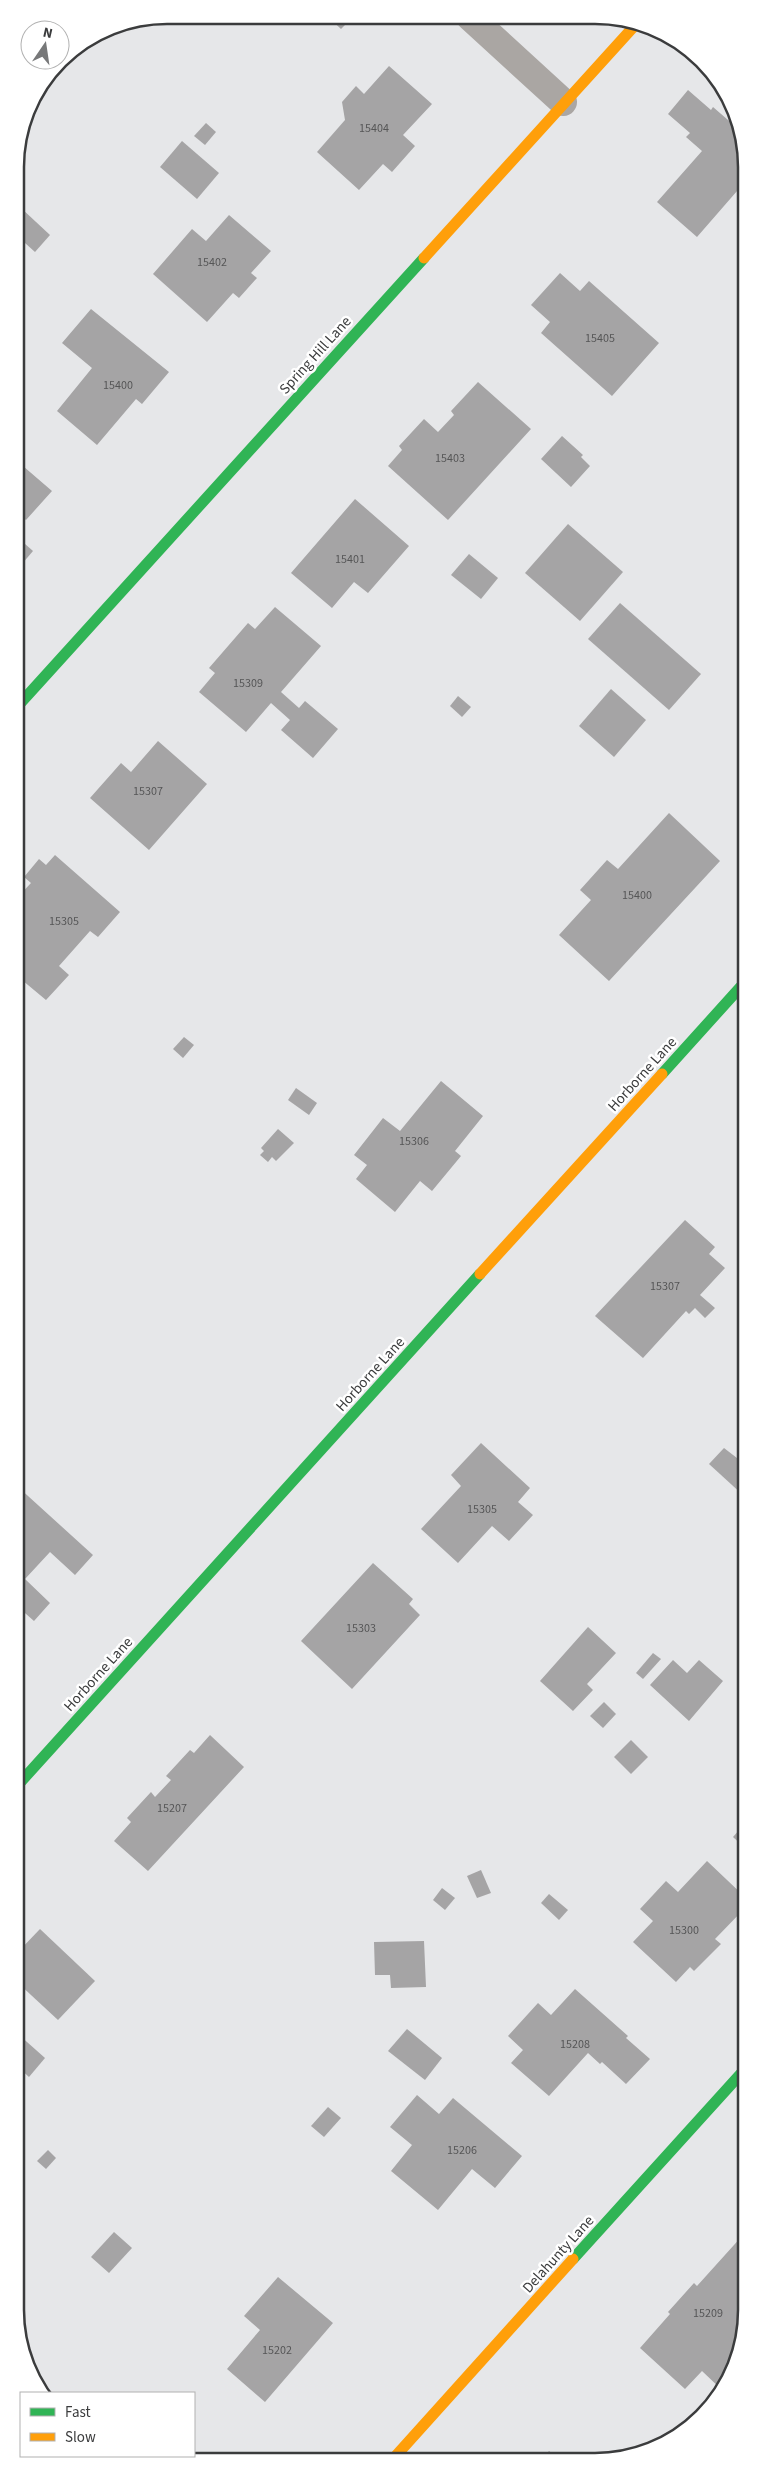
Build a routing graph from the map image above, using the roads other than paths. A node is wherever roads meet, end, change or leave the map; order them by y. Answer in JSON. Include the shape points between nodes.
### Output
{"nodes":[{"id":1,"x":478,"y":24,"type":"edge"},
{"id":2,"x":631,"y":28,"type":"edge"},
{"id":3,"x":563,"y":102,"type":"junction"},
{"id":4,"x":24,"y":699,"type":"edge"},
{"id":5,"x":738,"y":990,"type":"edge"},
{"id":6,"x":24,"y":1778,"type":"edge"},
{"id":7,"x":738,"y":2077,"type":"edge"},
{"id":8,"x":398,"y":2453,"type":"edge"}],
"edges":[{"from":1,"to":3,"type":"street"},
{"from":2,"to":3,"type":"street","name":"Spring Hill Lane"},
{"from":3,"to":4,"type":"street","name":"Spring Hill Lane"},
{"from":5,"to":6,"type":"street","name":"Horborne Lane"},
{"from":7,"to":8,"type":"street","name":"Delahunty Lane"}]}
